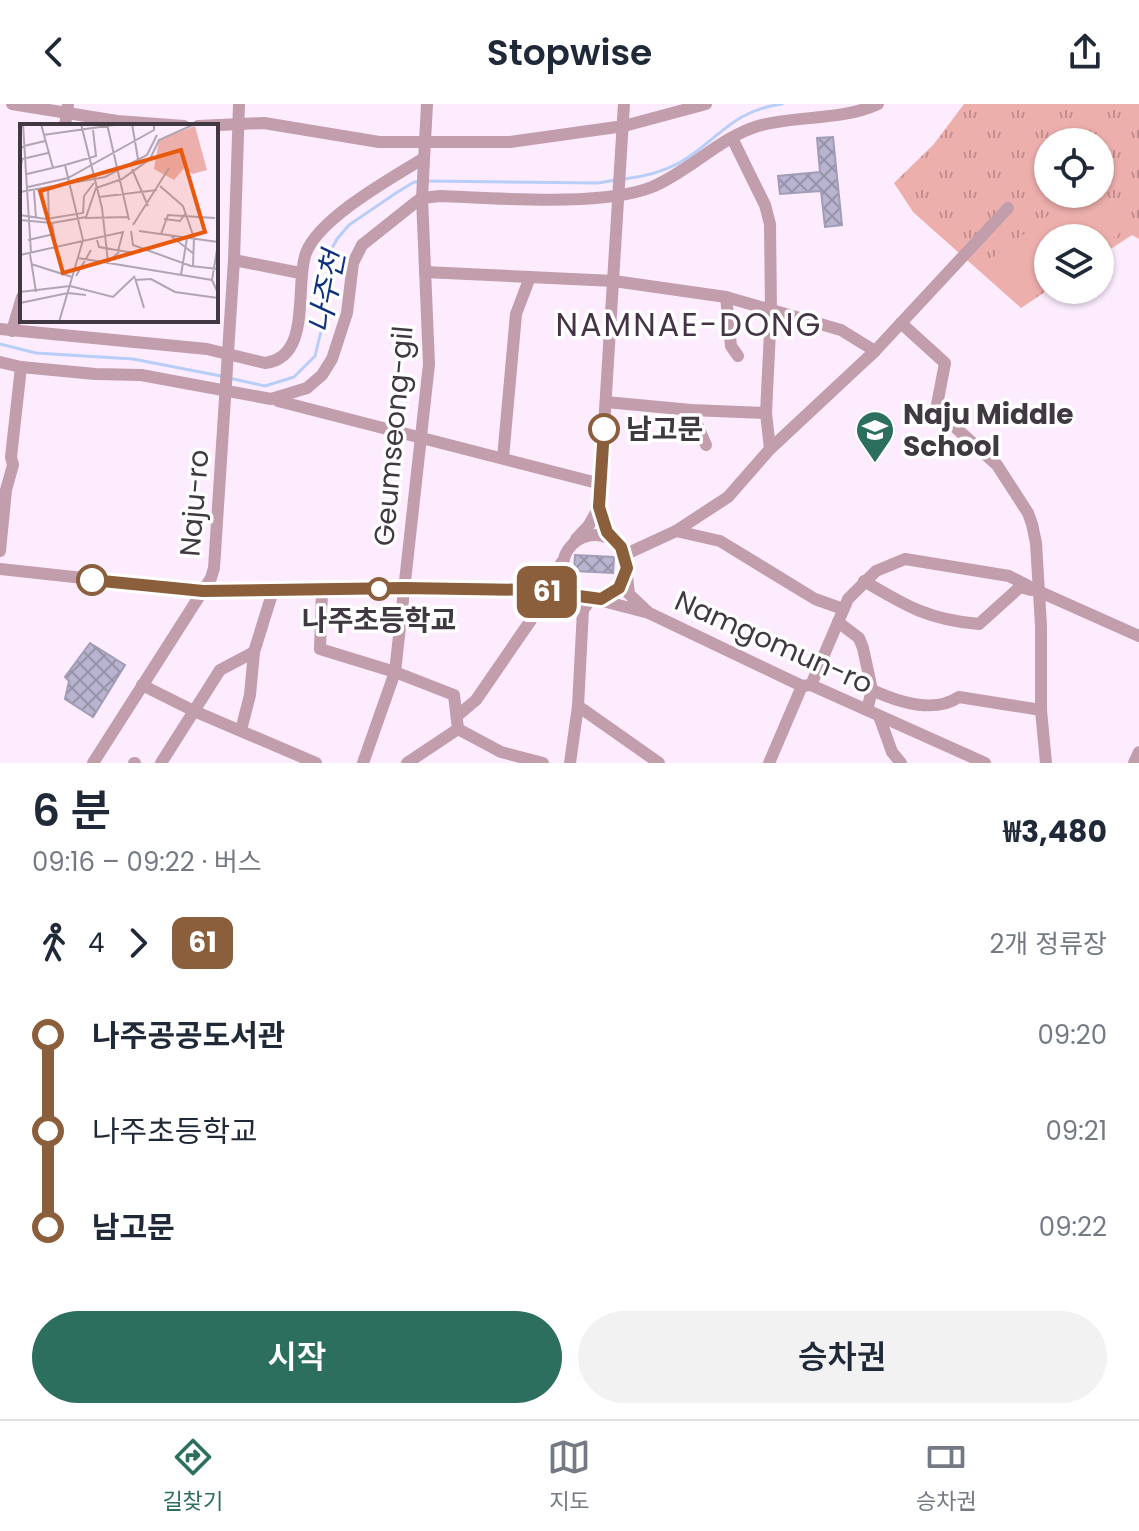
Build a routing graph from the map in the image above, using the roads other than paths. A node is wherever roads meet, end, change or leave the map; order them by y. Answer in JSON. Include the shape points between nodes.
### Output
{"nodes":[{"id":1,"x":12,"y":104,"type":"edge"},
{"id":2,"x":239,"y":104,"type":"edge"},
{"id":3,"x":427,"y":104,"type":"edge"},
{"id":4,"x":624,"y":104,"type":"edge"},
{"id":5,"x":706,"y":104,"type":"edge"},
{"id":6,"x":800,"y":104,"type":"edge"},
{"id":7,"x":878,"y":104,"type":"edge"},
{"id":8,"x":67,"y":114,"type":"edge"},
{"id":9,"x":801,"y":119,"type":"junction"},
{"id":10,"x":240,"y":123,"type":"junction"},
{"id":11,"x":157,"y":124,"type":"edge"},
{"id":12,"x":218,"y":125,"type":"edge"},
{"id":13,"x":624,"y":132,"type":"junction"},
{"id":14,"x":732,"y":138,"type":"junction"},
{"id":15,"x":425,"y":151,"type":"junction"},
{"id":16,"x":620,"y":192,"type":"junction"},
{"id":17,"x":422,"y":198,"type":"junction"},
{"id":18,"x":1008,"y":208,"type":"dead end"},
{"id":19,"x":234,"y":260,"type":"junction"},
{"id":20,"x":425,"y":272,"type":"junction"},
{"id":21,"x":300,"y":273,"type":"junction"},
{"id":22,"x":530,"y":277,"type":"junction"},
{"id":23,"x":614,"y":281,"type":"junction"},
{"id":24,"x":726,"y":297,"type":"junction"},
{"id":25,"x":20,"y":301,"type":"edge"},
{"id":26,"x":771,"y":311,"type":"junction"},
{"id":27,"x":901,"y":323,"type":"junction"},
{"id":28,"x":6,"y":330,"type":"edge"},
{"id":29,"x":875,"y":351,"type":"junction"},
{"id":30,"x":228,"y":354,"type":"junction"},
{"id":31,"x":738,"y":356,"type":"dead end"},
{"id":32,"x":0,"y":362,"type":"edge"},
{"id":33,"x":21,"y":367,"type":"junction"},
{"id":34,"x":227,"y":388,"type":"junction"},
{"id":35,"x":271,"y":399,"type":"junction"},
{"id":36,"x":606,"y":402,"type":"junction"},
{"id":37,"x":691,"y":410,"type":"junction"},
{"id":38,"x":766,"y":413,"type":"junction"},
{"id":39,"x":421,"y":437,"type":"junction"},
{"id":40,"x":706,"y":445,"type":"dead end"},
{"id":41,"x":770,"y":449,"type":"junction"},
{"id":42,"x":6,"y":457,"type":"edge"},
{"id":43,"x":503,"y":458,"type":"junction"},
{"id":44,"x":601,"y":484,"type":"junction"},
{"id":45,"x":599,"y":507,"type":"junction"},
{"id":46,"x":676,"y":531,"type":"junction"},
{"id":47,"x":613,"y":540,"type":"junction"},
{"id":48,"x":572,"y":544,"type":"junction"},
{"id":49,"x":0,"y":551,"type":"edge"},
{"id":50,"x":562,"y":562,"type":"junction"},
{"id":51,"x":626,"y":562,"type":"junction"},
{"id":52,"x":0,"y":569,"type":"edge"},
{"id":53,"x":864,"y":581,"type":"junction"},
{"id":54,"x":404,"y":588,"type":"junction"},
{"id":55,"x":322,"y":590,"type":"junction"},
{"id":56,"x":534,"y":590,"type":"junction"},
{"id":57,"x":203,"y":591,"type":"junction"},
{"id":58,"x":273,"y":591,"type":"junction"},
{"id":59,"x":1038,"y":591,"type":"junction"},
{"id":60,"x":589,"y":598,"type":"junction"},
{"id":61,"x":843,"y":609,"type":"junction"},
{"id":62,"x":649,"y":613,"type":"junction"},
{"id":63,"x":838,"y":622,"type":"junction"},
{"id":64,"x":1139,"y":636,"type":"edge"},
{"id":65,"x":254,"y":652,"type":"junction"},
{"id":66,"x":395,"y":672,"type":"junction"},
{"id":67,"x":142,"y":685,"type":"junction"},
{"id":68,"x":806,"y":686,"type":"junction"},
{"id":69,"x":872,"y":690,"type":"junction"},
{"id":70,"x":578,"y":706,"type":"junction"},
{"id":71,"x":1041,"y":710,"type":"junction"},
{"id":72,"x":194,"y":711,"type":"junction"},
{"id":73,"x":873,"y":713,"type":"junction"},
{"id":74,"x":458,"y":722,"type":"junction"},
{"id":75,"x":241,"y":730,"type":"junction"},
{"id":76,"x":1139,"y":752,"type":"edge"},
{"id":77,"x":93,"y":763,"type":"edge"},
{"id":78,"x":161,"y":763,"type":"edge"},
{"id":79,"x":316,"y":763,"type":"edge"},
{"id":80,"x":363,"y":763,"type":"edge"},
{"id":81,"x":407,"y":763,"type":"edge"},
{"id":82,"x":543,"y":763,"type":"edge"},
{"id":83,"x":570,"y":763,"type":"edge"},
{"id":84,"x":659,"y":763,"type":"edge"},
{"id":85,"x":769,"y":763,"type":"edge"},
{"id":86,"x":901,"y":763,"type":"edge"},
{"id":87,"x":985,"y":763,"type":"edge"},
{"id":88,"x":1046,"y":763,"type":"edge"},
{"id":89,"x":1134,"y":763,"type":"edge"}],
"edges":[{"from":1,"to":8,"type":"street"},
{"from":2,"to":10,"type":"street","name":"Naju-ro"},
{"from":3,"to":15,"type":"street","name":"Geumseong-gil"},
{"from":4,"to":13,"type":"street"},
{"from":5,"to":13,"type":"street"},
{"from":6,"to":9,"type":"street"},
{"from":7,"to":9,"type":"street"},
{"from":8,"to":11,"type":"street"},
{"from":9,"to":14,"type":"street"},
{"from":10,"to":12,"type":"street"},
{"from":10,"to":15,"type":"street"},
{"from":10,"to":19,"type":"street","name":"Naju-ro"},
{"from":13,"to":15,"type":"street"},
{"from":13,"to":16,"type":"street"},
{"from":14,"to":16,"type":"street","via":[[670,178]]},
{"from":14,"to":26,"type":"street","via":[[769,217]]},
{"from":15,"to":17,"type":"street","name":"Geumseong-gil"},
{"from":15,"to":21,"type":"street","via":[[317,235]]},
{"from":16,"to":17,"type":"street","via":[[591,197]]},
{"from":16,"to":23,"type":"street"},
{"from":17,"to":20,"type":"street","name":"Geumseong-gil"},
{"from":17,"to":35,"type":"street","via":[[374,234],[356,255],[342,328],[322,375],[299,393]]},
{"from":18,"to":27,"type":"street"},
{"from":19,"to":21,"type":"street"},
{"from":19,"to":30,"type":"street","name":"Naju-ro"},
{"from":20,"to":22,"type":"street"},
{"from":20,"to":39,"type":"street","name":"Geumseong-gil","via":[[429,364]]},
{"from":21,"to":30,"type":"street","via":[[299,329],[286,353],[265,363]]},
{"from":22,"to":23,"type":"street"},
{"from":22,"to":43,"type":"street","via":[[516,314]]},
{"from":23,"to":24,"type":"street"},
{"from":23,"to":36,"type":"street"},
{"from":24,"to":26,"type":"street"},
{"from":24,"to":31,"type":"street","via":[[731,346]]},
{"from":25,"to":28,"type":"street"},
{"from":26,"to":29,"type":"street","via":[[841,330]]},
{"from":26,"to":38,"type":"street"},
{"from":27,"to":29,"type":"street"},
{"from":27,"to":59,"type":"street","via":[[945,363],[936,410],[997,465],[1028,513],[1036,543]]},
{"from":28,"to":30,"type":"street"},
{"from":29,"to":41,"type":"street"},
{"from":30,"to":34,"type":"street","name":"Naju-ro"},
{"from":32,"to":33,"type":"street"},
{"from":33,"to":34,"type":"street","via":[[141,375]]},
{"from":33,"to":42,"type":"street"},
{"from":34,"to":35,"type":"street"},
{"from":34,"to":57,"type":"street","name":"Naju-ro","via":[[216,558]]},
{"from":35,"to":39,"type":"street"},
{"from":36,"to":37,"type":"street"},
{"from":36,"to":44,"type":"street"},
{"from":37,"to":38,"type":"street"},
{"from":37,"to":40,"type":"street"},
{"from":38,"to":41,"type":"street"},
{"from":39,"to":43,"type":"street"},
{"from":39,"to":54,"type":"street","name":"Geumseong-gil"},
{"from":41,"to":46,"type":"street","via":[[728,497]]},
{"from":42,"to":49,"type":"street","via":[[13,465]]},
{"from":43,"to":44,"type":"street"},
{"from":44,"to":45,"type":"street"},
{"from":45,"to":47,"type":"street"},
{"from":45,"to":48,"type":"street"},
{"from":46,"to":51,"type":"street"},
{"from":46,"to":61,"type":"street","via":[[720,541],[815,599]]},
{"from":47,"to":48,"type":"street","via":[[591,535]]},
{"from":47,"to":51,"type":"street"},
{"from":48,"to":50,"type":"street"},
{"from":50,"to":56,"type":"street","via":[[549,583]]},
{"from":50,"to":60,"type":"street","via":[[566,582]]},
{"from":51,"to":60,"type":"street","via":[[619,588],[611,595]]},
{"from":51,"to":62,"type":"street","via":[[629,594]]},
{"from":52,"to":57,"type":"street"},
{"from":53,"to":59,"type":"street","via":[[905,559],[1009,576]]},
{"from":53,"to":59,"type":"street","via":[[925,615],[979,624],[1020,587]]},
{"from":53,"to":61,"type":"street"},
{"from":54,"to":55,"type":"street"},
{"from":54,"to":56,"type":"street"},
{"from":54,"to":66,"type":"street","name":"Geumseong-gil"},
{"from":55,"to":58,"type":"street"},
{"from":55,"to":66,"type":"street","via":[[320,649]]},
{"from":56,"to":60,"type":"street","name":"Namgomun-ro"},
{"from":56,"to":74,"type":"street","via":[[531,620]]},
{"from":57,"to":58,"type":"street"},
{"from":57,"to":67,"type":"street","name":"Naju-ro"},
{"from":58,"to":65,"type":"street"},
{"from":59,"to":64,"type":"street"},
{"from":59,"to":71,"type":"street"},
{"from":60,"to":62,"type":"street","name":"Namgomun-ro"},
{"from":60,"to":70,"type":"street","via":[[583,610]]},
{"from":61,"to":63,"type":"street"},
{"from":62,"to":68,"type":"street","name":"Namgomun-ro"},
{"from":63,"to":68,"type":"street"},
{"from":63,"to":69,"type":"street","via":[[859,638]]},
{"from":65,"to":72,"type":"street","via":[[220,670]]},
{"from":65,"to":75,"type":"street"},
{"from":66,"to":74,"type":"street","via":[[454,695]]},
{"from":66,"to":80,"type":"street","name":"Geumseong-gil"},
{"from":67,"to":72,"type":"street"},
{"from":67,"to":77,"type":"street","name":"Naju-ro"},
{"from":68,"to":73,"type":"street","name":"Namgomun-ro"},
{"from":68,"to":85,"type":"street"},
{"from":69,"to":71,"type":"street","via":[[892,700],[938,706],[959,697]]},
{"from":69,"to":73,"type":"street"},
{"from":70,"to":83,"type":"street"},
{"from":70,"to":84,"type":"street"},
{"from":71,"to":88,"type":"street"},
{"from":72,"to":75,"type":"street"},
{"from":72,"to":78,"type":"street"},
{"from":73,"to":86,"type":"street","name":"Namgomun-ro"},
{"from":73,"to":87,"type":"street","name":"Namgomun-ro"},
{"from":74,"to":81,"type":"street"},
{"from":74,"to":82,"type":"street","via":[[501,752]]},
{"from":75,"to":79,"type":"street"},
{"from":76,"to":89,"type":"street"}]}
